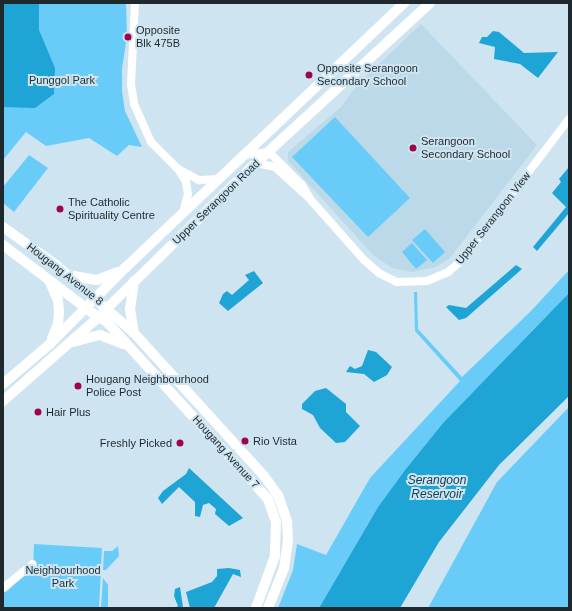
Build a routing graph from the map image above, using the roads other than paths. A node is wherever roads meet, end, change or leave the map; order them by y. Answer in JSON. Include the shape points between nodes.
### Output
{"nodes":[{"id":1,"x":135,"y":3,"type":"edge"},
{"id":2,"x":404,"y":3,"type":"edge"},
{"id":3,"x":430,"y":3,"type":"edge"},
{"id":4,"x":569,"y":118,"type":"edge"},
{"id":5,"x":269,"y":152,"type":"junction"},
{"id":6,"x":244,"y":155,"type":"junction"},
{"id":7,"x":256,"y":163,"type":"junction"},
{"id":8,"x":178,"y":169,"type":"junction"},
{"id":9,"x":222,"y":178,"type":"junction"},
{"id":10,"x":310,"y":198,"type":"junction"},
{"id":11,"x":183,"y":214,"type":"junction"},
{"id":12,"x":3,"y":227,"type":"edge"},
{"id":13,"x":3,"y":245,"type":"edge"},
{"id":14,"x":125,"y":268,"type":"junction"},
{"id":15,"x":68,"y":275,"type":"junction"},
{"id":16,"x":49,"y":279,"type":"junction"},
{"id":17,"x":134,"y":281,"type":"junction"},
{"id":18,"x":94,"y":300,"type":"junction"},
{"id":19,"x":107,"y":307,"type":"junction"},
{"id":20,"x":86,"y":308,"type":"junction"},
{"id":21,"x":98,"y":317,"type":"junction"},
{"id":22,"x":134,"y":334,"type":"junction"},
{"id":23,"x":50,"y":344,"type":"junction"},
{"id":24,"x":68,"y":344,"type":"junction"},
{"id":25,"x":132,"y":347,"type":"junction"},
{"id":26,"x":3,"y":384,"type":"edge"},
{"id":27,"x":3,"y":401,"type":"edge"},
{"id":28,"x":33,"y":564,"type":"dead end"},
{"id":29,"x":3,"y":588,"type":"edge"},
{"id":30,"x":256,"y":608,"type":"edge"},
{"id":31,"x":268,"y":608,"type":"edge"}],
"edges":[{"from":1,"to":8,"type":"street","via":[[131,84],[134,104],[151,142]]},
{"from":2,"to":6,"type":"main road","name":"Upper Serangoon Road"},
{"from":3,"to":5,"type":"main road","name":"Upper Serangoon Road"},
{"from":4,"to":10,"type":"street","name":"Upper Serangoon View","via":[[460,262],[448,272],[427,281],[397,282],[379,273],[364,260]]},
{"from":5,"to":6,"type":"street"},
{"from":5,"to":7,"type":"main road","name":"Upper Serangoon Road"},
{"from":5,"to":10,"type":"street","name":"Upper Serangoon View","via":[[302,185]]},
{"from":6,"to":9,"type":"main road","name":"Upper Serangoon Road"},
{"from":7,"to":10,"type":"street","name":"Upper Serangoon View","via":[[275,167]]},
{"from":7,"to":17,"type":"main road","name":"Upper Serangoon Road"},
{"from":8,"to":9,"type":"street","via":[[199,180],[212,181]]},
{"from":8,"to":11,"type":"street","via":[[188,190]]},
{"from":9,"to":11,"type":"main road","name":"Upper Serangoon Road"},
{"from":11,"to":14,"type":"main road","name":"Upper Serangoon Road"},
{"from":12,"to":15,"type":"main road","name":"Hougang Avenue 8"},
{"from":13,"to":16,"type":"main road","name":"Hougang Avenue 8"},
{"from":14,"to":15,"type":"main road","via":[[97,280]]},
{"from":14,"to":18,"type":"main road","name":"Upper Serangoon Road"},
{"from":15,"to":18,"type":"main road","name":"Hougang Avenue 8"},
{"from":16,"to":20,"type":"main road","name":"Hougang Avenue 8"},
{"from":16,"to":23,"type":"main road","via":[[58,300],[59,311],[58,324]]},
{"from":17,"to":19,"type":"main road","name":"Upper Serangoon Road"},
{"from":17,"to":22,"type":"main road","via":[[130,309]]},
{"from":18,"to":19,"type":"main road","name":"Hougang Avenue 8"},
{"from":18,"to":20,"type":"main road","name":"Upper Serangoon Road"},
{"from":19,"to":21,"type":"main road","name":"Upper Serangoon Road"},
{"from":19,"to":22,"type":"main road","name":"Hougang Avenue 7"},
{"from":20,"to":21,"type":"main road","name":"Hougang Avenue 7"},
{"from":20,"to":23,"type":"main road","name":"Upper Serangoon Road"},
{"from":21,"to":24,"type":"main road","name":"Upper Serangoon Road"},
{"from":21,"to":25,"type":"main road","name":"Hougang Avenue 7","via":[[106,321]]},
{"from":22,"to":31,"type":"main road","name":"Hougang Avenue 7","via":[[264,476],[278,495],[287,521],[288,540],[284,568]]},
{"from":23,"to":26,"type":"main road","name":"Upper Serangoon Road"},
{"from":24,"to":25,"type":"main road","via":[[100,335]]},
{"from":24,"to":27,"type":"main road","name":"Upper Serangoon Road"},
{"from":25,"to":30,"type":"main road","name":"Hougang Avenue 7","via":[[254,484],[273,510],[276,522],[275,556]]},
{"from":28,"to":29,"type":"street"}]}
